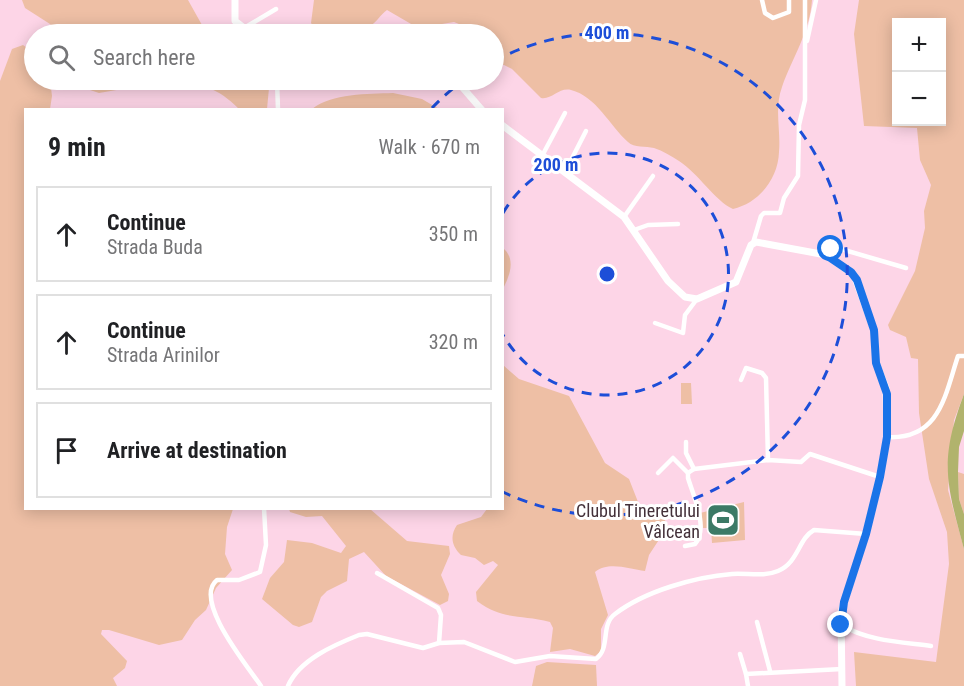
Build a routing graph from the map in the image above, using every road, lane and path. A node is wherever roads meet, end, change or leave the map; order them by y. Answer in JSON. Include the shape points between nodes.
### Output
{"nodes":[{"id":1,"x":235,"y":0,"type":"edge"},
{"id":2,"x":762,"y":0,"type":"edge"},
{"id":3,"x":789,"y":0,"type":"edge"},
{"id":4,"x":805,"y":0,"type":"edge"},
{"id":5,"x":816,"y":0,"type":"edge"},
{"id":6,"x":276,"y":9,"type":"dead end"},
{"id":7,"x":240,"y":24,"type":"edge"},
{"id":8,"x":251,"y":24,"type":"edge"},
{"id":9,"x":805,"y":54,"type":"junction"},
{"id":10,"x":277,"y":90,"type":"edge"},
{"id":11,"x":465,"y":90,"type":"edge"},
{"id":12,"x":278,"y":108,"type":"edge"},
{"id":13,"x":480,"y":108,"type":"edge"},
{"id":14,"x":565,"y":113,"type":"dead end"},
{"id":15,"x":504,"y":127,"type":"edge"},
{"id":16,"x":586,"y":132,"type":"dead end"},
{"id":17,"x":542,"y":156,"type":"junction"},
{"id":18,"x":565,"y":172,"type":"junction"},
{"id":19,"x":653,"y":176,"type":"dead end"},
{"id":20,"x":624,"y":217,"type":"junction"},
{"id":21,"x":678,"y":224,"type":"dead end"},
{"id":22,"x":634,"y":230,"type":"junction"},
{"id":23,"x":753,"y":243,"type":"junction"},
{"id":24,"x":826,"y":255,"type":"junction"},
{"id":25,"x":906,"y":268,"type":"dead end"},
{"id":26,"x":697,"y":299,"type":"junction"},
{"id":27,"x":655,"y":323,"type":"dead end"},
{"id":28,"x":961,"y":356,"type":"edge"},
{"id":29,"x":741,"y":380,"type":"dead end"},
{"id":30,"x":887,"y":437,"type":"junction"},
{"id":31,"x":686,"y":441,"type":"dead end"},
{"id":32,"x":768,"y":460,"type":"junction"},
{"id":33,"x":694,"y":469,"type":"junction"},
{"id":34,"x":658,"y":472,"type":"dead end"},
{"id":35,"x":688,"y":473,"type":"junction"},
{"id":36,"x":880,"y":477,"type":"junction"},
{"id":37,"x":264,"y":510,"type":"edge"},
{"id":38,"x":866,"y":534,"type":"junction"},
{"id":39,"x":685,"y":546,"type":"dead end"},
{"id":40,"x":377,"y":573,"type":"dead end"},
{"id":41,"x":757,"y":622,"type":"dead end"},
{"id":42,"x":841,"y":625,"type":"junction"},
{"id":43,"x":439,"y":643,"type":"junction"},
{"id":44,"x":932,"y":646,"type":"dead end"},
{"id":45,"x":740,"y":654,"type":"dead end"},
{"id":46,"x":842,"y":669,"type":"junction"},
{"id":47,"x":770,"y":671,"type":"junction"},
{"id":48,"x":746,"y":674,"type":"junction"},
{"id":49,"x":261,"y":686,"type":"edge"},
{"id":50,"x":288,"y":686,"type":"edge"},
{"id":51,"x":748,"y":686,"type":"edge"},
{"id":52,"x":842,"y":686,"type":"edge"}],
"edges":[{"from":1,"to":7,"type":"street","via":[[234,19]]},
{"from":2,"to":3,"type":"street","via":[[765,13],[772,18],[789,12]]},
{"from":4,"to":9,"type":"street"},
{"from":5,"to":9,"type":"street"},
{"from":6,"to":8,"type":"street"},
{"from":9,"to":23,"type":"street","via":[[798,176],[780,213],[760,216]]},
{"from":10,"to":12,"type":"street"},
{"from":11,"to":13,"type":"street"},
{"from":14,"to":17,"type":"street"},
{"from":15,"to":17,"type":"street"},
{"from":16,"to":18,"type":"street"},
{"from":17,"to":18,"type":"street"},
{"from":18,"to":20,"type":"street"},
{"from":19,"to":20,"type":"street"},
{"from":20,"to":22,"type":"street"},
{"from":21,"to":22,"type":"street","via":[[648,225]]},
{"from":22,"to":26,"type":"street","via":[[672,286],[685,297]]},
{"from":23,"to":24,"type":"street"},
{"from":23,"to":26,"type":"street","via":[[736,282]]},
{"from":24,"to":25,"type":"street","via":[[834,248]]},
{"from":24,"to":30,"type":"street","via":[[854,275],[874,330],[876,363],[887,394]]},
{"from":26,"to":27,"type":"street","via":[[684,315],[683,333]]},
{"from":28,"to":30,"type":"street","via":[[938,413],[910,437]]},
{"from":29,"to":32,"type":"street","via":[[746,368],[766,378]]},
{"from":30,"to":36,"type":"street"},
{"from":31,"to":33,"type":"street","via":[[686,453]]},
{"from":32,"to":33,"type":"street"},
{"from":32,"to":36,"type":"street","via":[[798,462],[813,454]]},
{"from":33,"to":35,"type":"street"},
{"from":34,"to":35,"type":"street","via":[[673,458]]},
{"from":35,"to":39,"type":"street","via":[[701,528],[698,541]]},
{"from":36,"to":38,"type":"street"},
{"from":37,"to":49,"type":"street","via":[[266,536],[260,572],[239,580],[218,580],[211,599],[220,626]]},
{"from":38,"to":42,"type":"street","via":[[844,602]]},
{"from":38,"to":43,"type":"street","via":[[814,530],[795,558],[770,574],[690,580],[625,608],[607,623],[604,648],[597,659],[558,656],[515,662],[464,642]]},
{"from":40,"to":43,"type":"street","via":[[438,608]]},
{"from":41,"to":47,"type":"street"},
{"from":42,"to":44,"type":"street","via":[[870,636]]},
{"from":42,"to":46,"type":"street"},
{"from":43,"to":50,"type":"street","via":[[423,648],[358,635],[303,666]]},
{"from":45,"to":48,"type":"street"},
{"from":46,"to":47,"type":"street"},
{"from":46,"to":52,"type":"street"},
{"from":47,"to":48,"type":"street"},
{"from":48,"to":51,"type":"street"}]}
